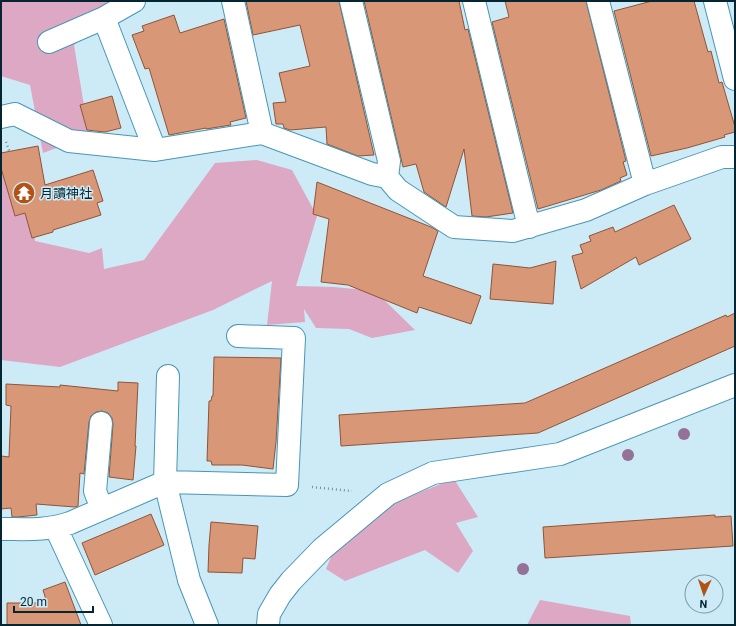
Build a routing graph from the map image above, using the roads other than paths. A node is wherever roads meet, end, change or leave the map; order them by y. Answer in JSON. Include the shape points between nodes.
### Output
{"nodes":[{"id":1,"x":134,"y":1,"type":"edge"},
{"id":2,"x":233,"y":1,"type":"edge"},
{"id":3,"x":351,"y":1,"type":"edge"},
{"id":4,"x":474,"y":1,"type":"edge"},
{"id":5,"x":598,"y":1,"type":"edge"},
{"id":6,"x":715,"y":1,"type":"edge"},
{"id":7,"x":104,"y":18,"type":"junction"},
{"id":8,"x":49,"y":42,"type":"dead end"},
{"id":9,"x":735,"y":79,"type":"edge"},
{"id":10,"x":1,"y":116,"type":"edge"},
{"id":11,"x":262,"y":133,"type":"junction"},
{"id":12,"x":155,"y":150,"type":"junction"},
{"id":13,"x":735,"y":157,"type":"edge"},
{"id":14,"x":387,"y":177,"type":"junction"},
{"id":15,"x":645,"y":184,"type":"junction"},
{"id":16,"x":529,"y":227,"type":"junction"},
{"id":17,"x":238,"y":336,"type":"dead end"},
{"id":18,"x":168,"y":376,"type":"dead end"},
{"id":19,"x":735,"y":385,"type":"edge"},
{"id":20,"x":101,"y":423,"type":"dead end"},
{"id":21,"x":165,"y":482,"type":"junction"},
{"id":22,"x":102,"y":509,"type":"junction"},
{"id":23,"x":56,"y":528,"type":"junction"},
{"id":24,"x":1,"y":529,"type":"edge"},
{"id":25,"x":100,"y":625,"type":"edge"},
{"id":26,"x":207,"y":625,"type":"edge"},
{"id":27,"x":268,"y":625,"type":"edge"}],
"edges":[{"from":1,"to":7,"type":"street"},
{"from":2,"to":11,"type":"street"},
{"from":3,"to":14,"type":"street","via":[[389,161]]},
{"from":4,"to":16,"type":"street"},
{"from":5,"to":15,"type":"street"},
{"from":6,"to":9,"type":"street"},
{"from":7,"to":8,"type":"street"},
{"from":7,"to":12,"type":"street"},
{"from":10,"to":12,"type":"street","via":[[15,114],[69,141]]},
{"from":11,"to":12,"type":"street"},
{"from":11,"to":14,"type":"street","via":[[372,174]]},
{"from":13,"to":15,"type":"street","via":[[722,157]]},
{"from":14,"to":16,"type":"street","via":[[398,190],[454,227],[513,231]]},
{"from":15,"to":16,"type":"street","via":[[586,210]]},
{"from":17,"to":21,"type":"street","via":[[294,338],[287,485]]},
{"from":18,"to":21,"type":"street"},
{"from":19,"to":27,"type":"street","via":[[560,454],[433,474],[388,494],[322,549],[291,580],[269,614]]},
{"from":20,"to":22,"type":"street","via":[[95,491]]},
{"from":21,"to":22,"type":"street"},
{"from":21,"to":26,"type":"street","via":[[189,580]]},
{"from":22,"to":23,"type":"street"},
{"from":23,"to":24,"type":"street"},
{"from":23,"to":25,"type":"street"}]}
